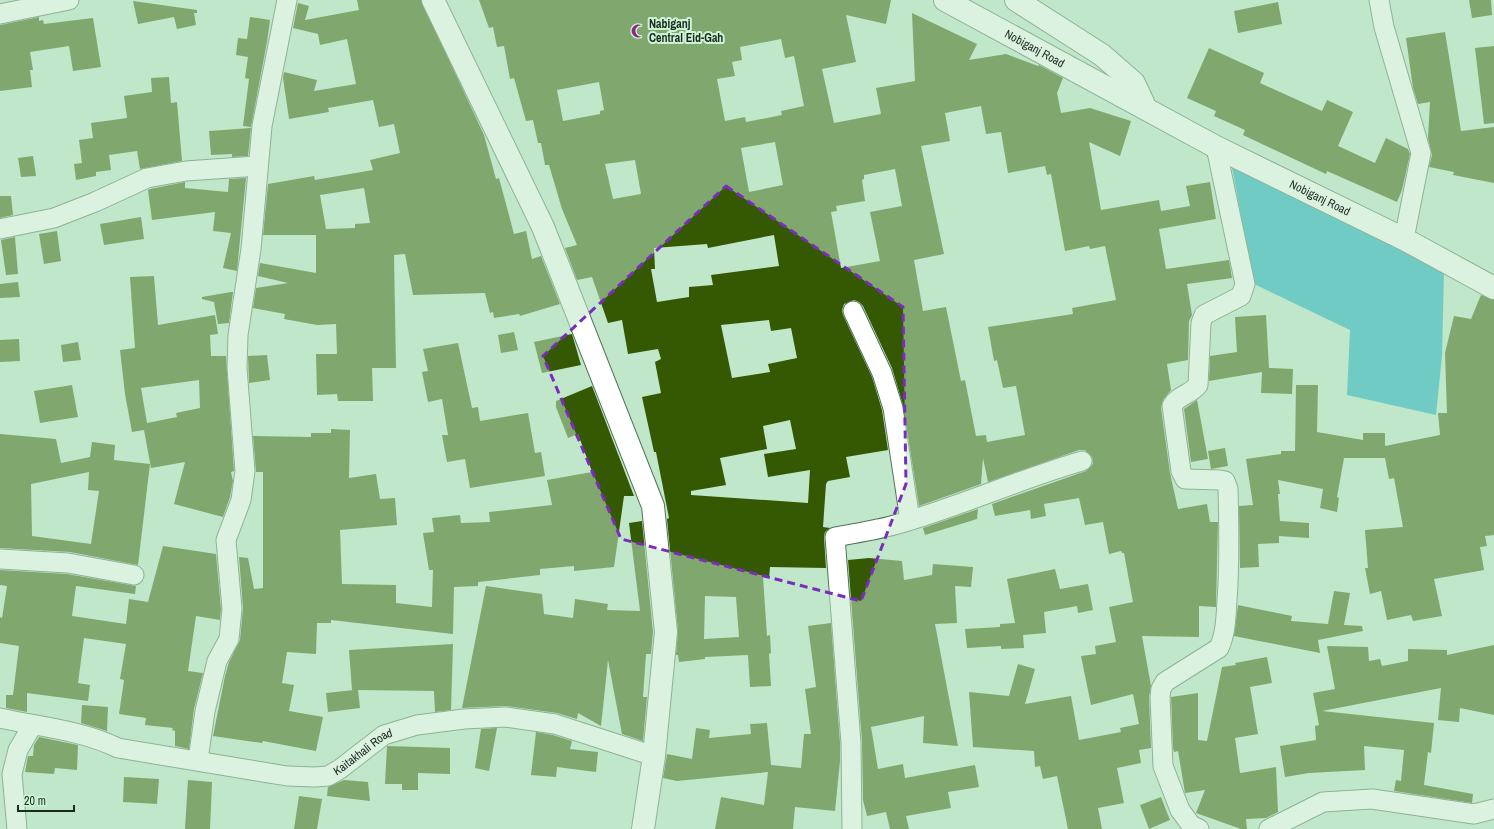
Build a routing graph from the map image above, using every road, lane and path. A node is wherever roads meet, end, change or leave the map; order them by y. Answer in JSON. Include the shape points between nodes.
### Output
{"nodes":[{"id":1,"x":69,"y":0,"type":"edge"},
{"id":2,"x":287,"y":0,"type":"edge"},
{"id":3,"x":433,"y":0,"type":"edge"},
{"id":4,"x":945,"y":0,"type":"edge"},
{"id":5,"x":1016,"y":0,"type":"edge"},
{"id":6,"x":1379,"y":0,"type":"edge"},
{"id":7,"x":0,"y":14,"type":"edge"},
{"id":8,"x":1146,"y":109,"type":"junction"},
{"id":9,"x":1216,"y":147,"type":"junction"},
{"id":10,"x":258,"y":166,"type":"junction"},
{"id":11,"x":0,"y":229,"type":"edge"},
{"id":12,"x":1404,"y":239,"type":"junction"},
{"id":13,"x":1494,"y":288,"type":"edge"},
{"id":14,"x":853,"y":311,"type":"dead end"},
{"id":15,"x":1082,"y":461,"type":"dead end"},
{"id":16,"x":910,"y":520,"type":"junction"},
{"id":17,"x":0,"y":559,"type":"edge"},
{"id":18,"x":134,"y":575,"type":"dead end"},
{"id":19,"x":0,"y":718,"type":"edge"},
{"id":20,"x":32,"y":726,"type":"junction"},
{"id":21,"x":654,"y":756,"type":"junction"},
{"id":22,"x":198,"y":760,"type":"junction"},
{"id":23,"x":1494,"y":809,"type":"edge"},
{"id":24,"x":17,"y":829,"type":"edge"},
{"id":25,"x":643,"y":829,"type":"edge"},
{"id":26,"x":852,"y":829,"type":"edge"},
{"id":27,"x":1199,"y":829,"type":"edge"},
{"id":28,"x":1269,"y":829,"type":"edge"}],
"edges":[{"from":1,"to":7,"type":"street"},
{"from":2,"to":10,"type":"street","via":[[262,126]]},
{"from":3,"to":21,"type":"main road","via":[[543,227],[653,506],[666,632]]},
{"from":4,"to":8,"type":"main road","name":"Nobiganj Road"},
{"from":5,"to":8,"type":"main road","via":[[1102,55],[1134,83]]},
{"from":6,"to":12,"type":"street","via":[[1384,27],[1421,153]]},
{"from":8,"to":9,"type":"main road","name":"Nobiganj Road"},
{"from":9,"to":12,"type":"main road","name":"Nobiganj Road"},
{"from":9,"to":27,"type":"street","via":[[1245,284],[1241,296],[1204,315],[1198,385],[1194,391],[1175,400],[1172,406],[1181,471],[1185,478],[1225,481],[1228,489],[1230,558],[1224,639],[1220,648],[1165,682],[1160,697],[1163,766],[1180,810],[1188,822]]},
{"from":10,"to":11,"type":"street","via":[[186,171],[148,178],[54,218]]},
{"from":10,"to":22,"type":"street","via":[[251,249],[238,335],[237,368],[246,471],[241,500],[226,540],[232,609],[228,639],[217,661]]},
{"from":12,"to":13,"type":"main road","name":"Nobiganj Road"},
{"from":14,"to":16,"type":"street","via":[[882,373],[893,408]]},
{"from":15,"to":16,"type":"street"},
{"from":16,"to":26,"type":"street","via":[[835,537],[851,743]]},
{"from":17,"to":18,"type":"street","via":[[68,563]]},
{"from":19,"to":20,"type":"street","name":"Kaitakhali Road"},
{"from":20,"to":22,"type":"street","name":"Kaitakhali Road","via":[[75,732],[98,738],[118,748]]},
{"from":20,"to":24,"type":"street","via":[[18,750],[12,774]]},
{"from":21,"to":22,"type":"street","name":"Kaitakhali Road","via":[[555,724],[505,717],[464,718],[417,725],[384,735],[328,776],[287,776]]},
{"from":21,"to":25,"type":"main road"},
{"from":23,"to":28,"type":"street","via":[[1474,814],[1372,799],[1323,802]]}]}
